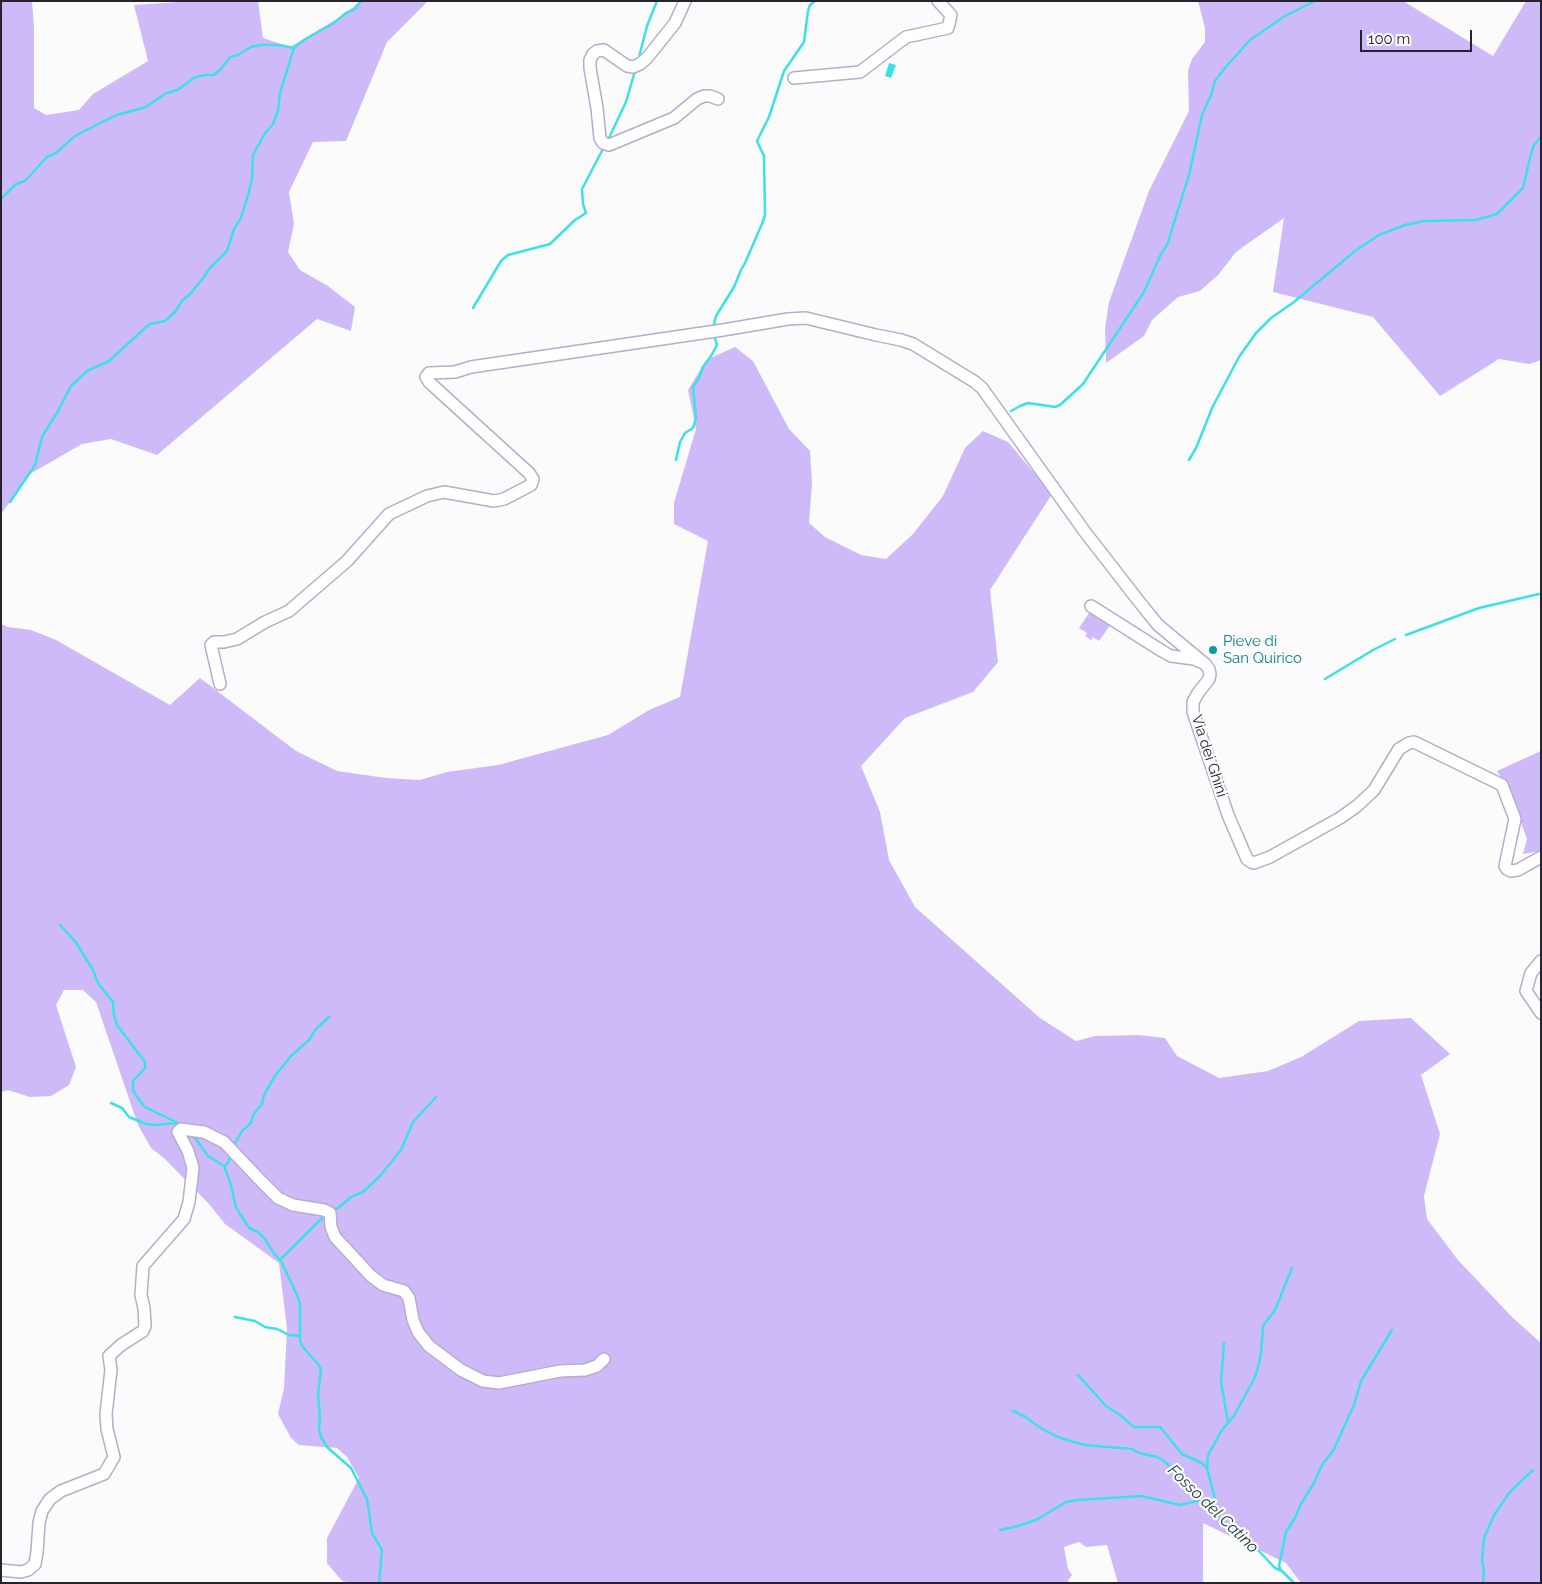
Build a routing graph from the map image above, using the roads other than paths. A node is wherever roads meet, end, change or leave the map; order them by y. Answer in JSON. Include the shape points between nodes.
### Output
{"nodes":[{"id":1,"x":686,"y":1,"type":"edge"},
{"id":2,"x":938,"y":1,"type":"edge"},
{"id":3,"x":794,"y":78,"type":"dead end"},
{"id":4,"x":718,"y":99,"type":"dead end"},
{"id":5,"x":1091,"y":606,"type":"dead end"},
{"id":6,"x":1205,"y":664,"type":"junction"},
{"id":7,"x":220,"y":684,"type":"dead end"},
{"id":8,"x":1541,"y":857,"type":"edge"},
{"id":9,"x":1541,"y":961,"type":"edge"},
{"id":10,"x":1541,"y":1013,"type":"edge"},
{"id":11,"x":604,"y":1359,"type":"dead end"},
{"id":12,"x":1,"y":1570,"type":"edge"}],
"edges":[{"from":1,"to":4,"type":"street","via":[[675,23],[640,64],[627,66],[604,50],[593,54],[590,68],[600,138],[603,144],[609,145],[674,118],[704,96]]},
{"from":2,"to":3,"type":"street","via":[[951,16],[948,28],[906,37],[860,72]]},
{"from":5,"to":6,"type":"street","via":[[1171,656],[1194,658]]},
{"from":6,"to":7,"type":"street","via":[[1158,625],[1141,604],[1084,532],[982,388],[913,344],[806,318],[471,367],[455,372],[429,373],[426,377],[429,382],[529,473],[533,479],[531,485],[494,501],[444,492],[427,496],[390,514],[348,561],[289,611],[237,639],[211,645]]},
{"from":6,"to":8,"type":"street","name":"Via dei Ghini","via":[[1209,669],[1209,679],[1193,702],[1193,712],[1228,815],[1247,858],[1254,863],[1357,806],[1374,790],[1399,749],[1414,742],[1502,785],[1515,819],[1507,869],[1518,870]]},
{"from":9,"to":10,"type":"street","via":[[1531,973],[1526,991]]},
{"from":11,"to":12,"type":"street","via":[[597,1366],[585,1370],[560,1371],[500,1383],[483,1381],[461,1370],[429,1346],[418,1332],[404,1290],[383,1285],[371,1276],[335,1237],[330,1213],[293,1205],[278,1198],[224,1142],[204,1132],[181,1129],[178,1132],[193,1168],[184,1218],[143,1266],[143,1331],[109,1356],[111,1370],[106,1414],[114,1458],[104,1474],[61,1491],[50,1499],[39,1524],[38,1552],[28,1570]]}]}
